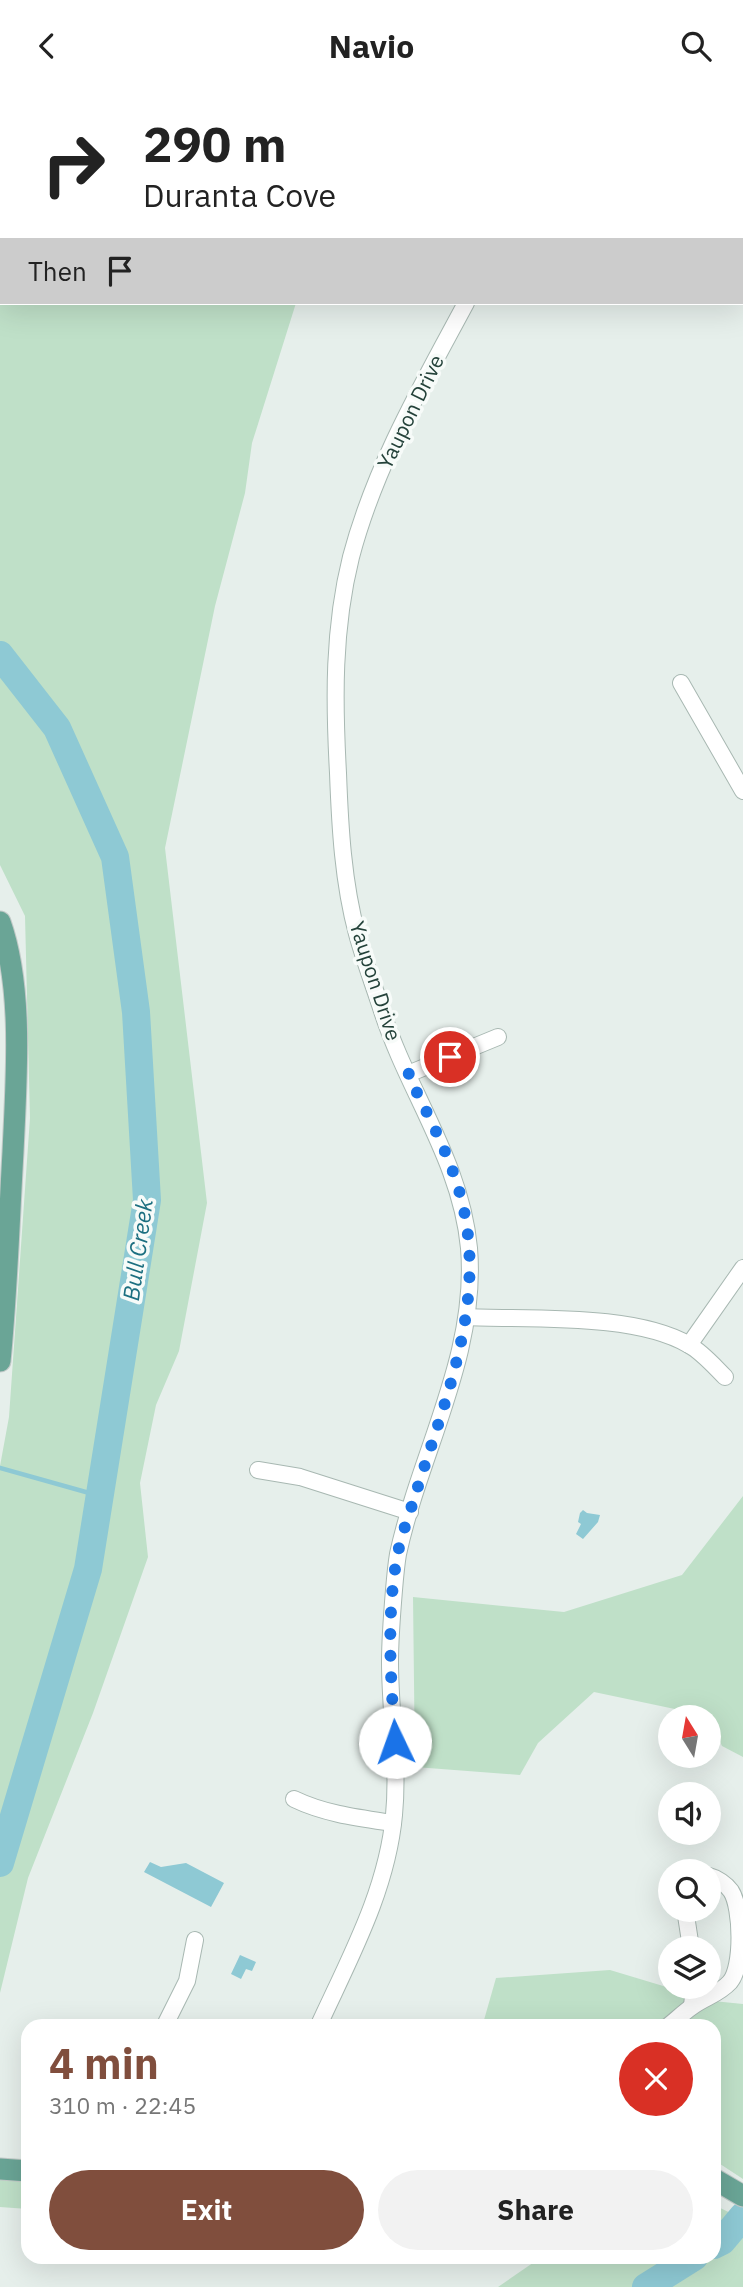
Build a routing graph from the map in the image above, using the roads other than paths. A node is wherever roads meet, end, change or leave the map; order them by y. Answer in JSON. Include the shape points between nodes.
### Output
{"nodes":[{"id":1,"x":465,"y":305,"type":"edge"},
{"id":2,"x":681,"y":683,"type":"dead end"},
{"id":3,"x":743,"y":791,"type":"edge"},
{"id":4,"x":0,"y":922,"type":"edge"},
{"id":5,"x":498,"y":1037,"type":"dead end"},
{"id":6,"x":408,"y":1074,"type":"junction"},
{"id":7,"x":743,"y":1268,"type":"edge"},
{"id":8,"x":467,"y":1317,"type":"junction"},
{"id":9,"x":689,"y":1345,"type":"junction"},
{"id":10,"x":0,"y":1361,"type":"edge"},
{"id":11,"x":725,"y":1377,"type":"dead end"},
{"id":12,"x":258,"y":1469,"type":"dead end"},
{"id":13,"x":410,"y":1512,"type":"junction"},
{"id":14,"x":294,"y":1799,"type":"dead end"},
{"id":15,"x":393,"y":1823,"type":"junction"},
{"id":16,"x":721,"y":1882,"type":"edge"},
{"id":17,"x":194,"y":1940,"type":"dead end"},
{"id":18,"x":693,"y":1999,"type":"edge"},
{"id":19,"x":692,"y":2006,"type":"junction"},
{"id":20,"x":168,"y":2019,"type":"edge"},
{"id":21,"x":322,"y":2019,"type":"edge"},
{"id":22,"x":677,"y":2019,"type":"edge"},
{"id":23,"x":0,"y":2169,"type":"edge"},
{"id":24,"x":21,"y":2170,"type":"edge"},
{"id":25,"x":721,"y":2183,"type":"edge"},
{"id":26,"x":743,"y":2196,"type":"edge"}],
"edges":[{"from":1,"to":6,"type":"street","name":"Yaupon Drive","via":[[391,444],[368,504],[349,567],[335,656],[340,823],[347,885],[357,934]]},
{"from":2,"to":3,"type":"street"},
{"from":4,"to":10,"type":"main road","via":[[12,977],[16,1034]]},
{"from":5,"to":6,"type":"street"},
{"from":6,"to":8,"type":"street","name":"Yaupon Drive","via":[[448,1159],[463,1206],[470,1269]]},
{"from":7,"to":9,"type":"street"},
{"from":8,"to":9,"type":"street","via":[[607,1322],[649,1329]]},
{"from":8,"to":13,"type":"street","name":"Yaupon Drive"},
{"from":9,"to":11,"type":"street"},
{"from":12,"to":13,"type":"street","via":[[300,1477]]},
{"from":13,"to":15,"type":"street","name":"Yaupon Drive","via":[[397,1557],[392,1623]]},
{"from":14,"to":15,"type":"street","via":[[336,1814]]},
{"from":15,"to":21,"type":"street","name":"Yaupon Drive","via":[[370,1914]]},
{"from":16,"to":19,"type":"street","via":[[735,1902],[737,1971],[712,1997]]},
{"from":17,"to":20,"type":"street","via":[[187,1981]]},
{"from":18,"to":19,"type":"street"},
{"from":19,"to":22,"type":"street"},
{"from":23,"to":24,"type":"main road"},
{"from":25,"to":26,"type":"main road"}]}
